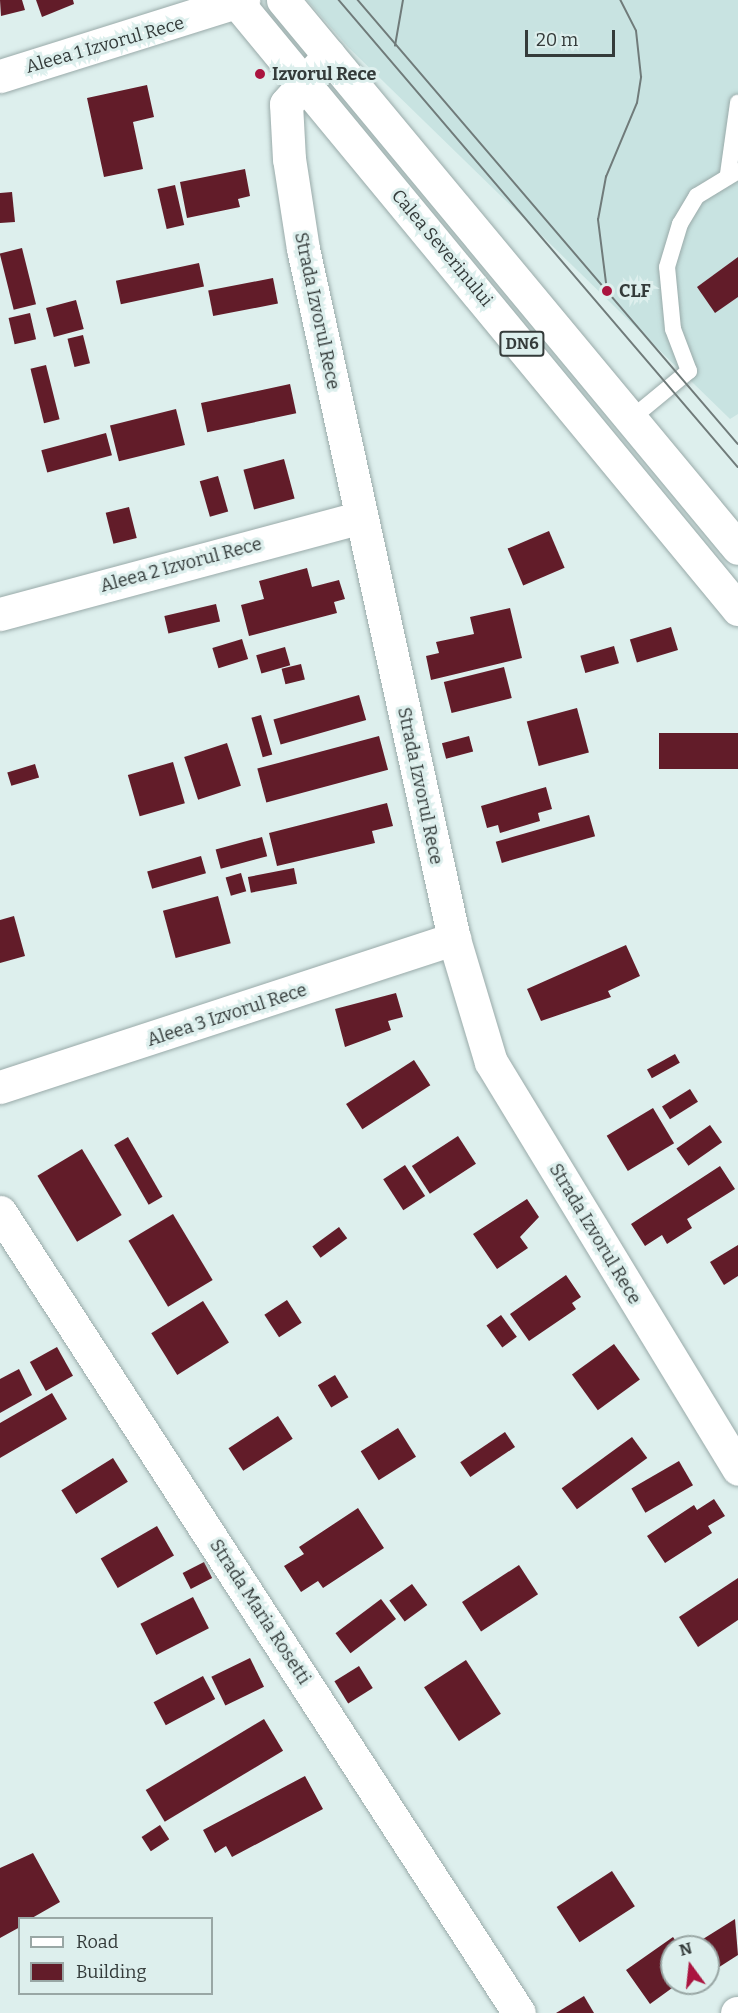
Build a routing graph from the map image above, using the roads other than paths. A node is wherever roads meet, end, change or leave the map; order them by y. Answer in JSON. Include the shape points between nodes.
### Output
{"nodes":[{"id":1,"x":283,"y":0,"type":"edge"},
{"id":2,"x":239,"y":1,"type":"edge"},
{"id":3,"x":329,"y":55,"type":"junction"},
{"id":4,"x":0,"y":76,"type":"edge"},
{"id":5,"x":303,"y":81,"type":"junction"},
{"id":6,"x":738,"y":103,"type":"edge"},
{"id":7,"x":733,"y":173,"type":"edge"},
{"id":8,"x":632,"y":418,"type":"junction"},
{"id":9,"x":361,"y":517,"type":"junction"},
{"id":10,"x":738,"y":548,"type":"edge"},
{"id":11,"x":738,"y":609,"type":"edge"},
{"id":12,"x":0,"y":614,"type":"edge"},
{"id":13,"x":454,"y":939,"type":"junction"},
{"id":14,"x":0,"y":1087,"type":"edge"},
{"id":15,"x":0,"y":1212,"type":"edge"},
{"id":16,"x":738,"y":1469,"type":"edge"},
{"id":17,"x":519,"y":2013,"type":"edge"}],
"edges":[{"from":1,"to":3,"type":"street","name":"Calea Severinului","number":"DN6"},
{"from":2,"to":4,"type":"street","name":"Aleea 1 Izvorul Rece"},
{"from":2,"to":5,"type":"street","name":"Calea Severinului","number":"DN6"},
{"from":3,"to":5,"type":"street","name":"Strada Izvorul Rece"},
{"from":3,"to":8,"type":"street","name":"Calea Severinului","number":"DN6"},
{"from":5,"to":9,"type":"street","name":"Strada Izvorul Rece","via":[[286,104],[289,159]]},
{"from":5,"to":11,"type":"street","name":"Calea Severinului","number":"DN6"},
{"from":6,"to":7,"type":"lane"},
{"from":7,"to":8,"type":"lane","via":[[697,196],[680,224],[667,267],[673,329],[689,370]]},
{"from":8,"to":10,"type":"street","name":"Calea Severinului","number":"DN6"},
{"from":9,"to":12,"type":"street","name":"Aleea 2 Izvorul Rece"},
{"from":9,"to":13,"type":"street","name":"Strada Izvorul Rece"},
{"from":13,"to":14,"type":"street","name":"Aleea 3 Izvorul Rece"},
{"from":13,"to":16,"type":"street","name":"Strada Izvorul Rece","via":[[491,1062]]},
{"from":15,"to":17,"type":"street","name":"Strada Maria Rosetti"}]}
